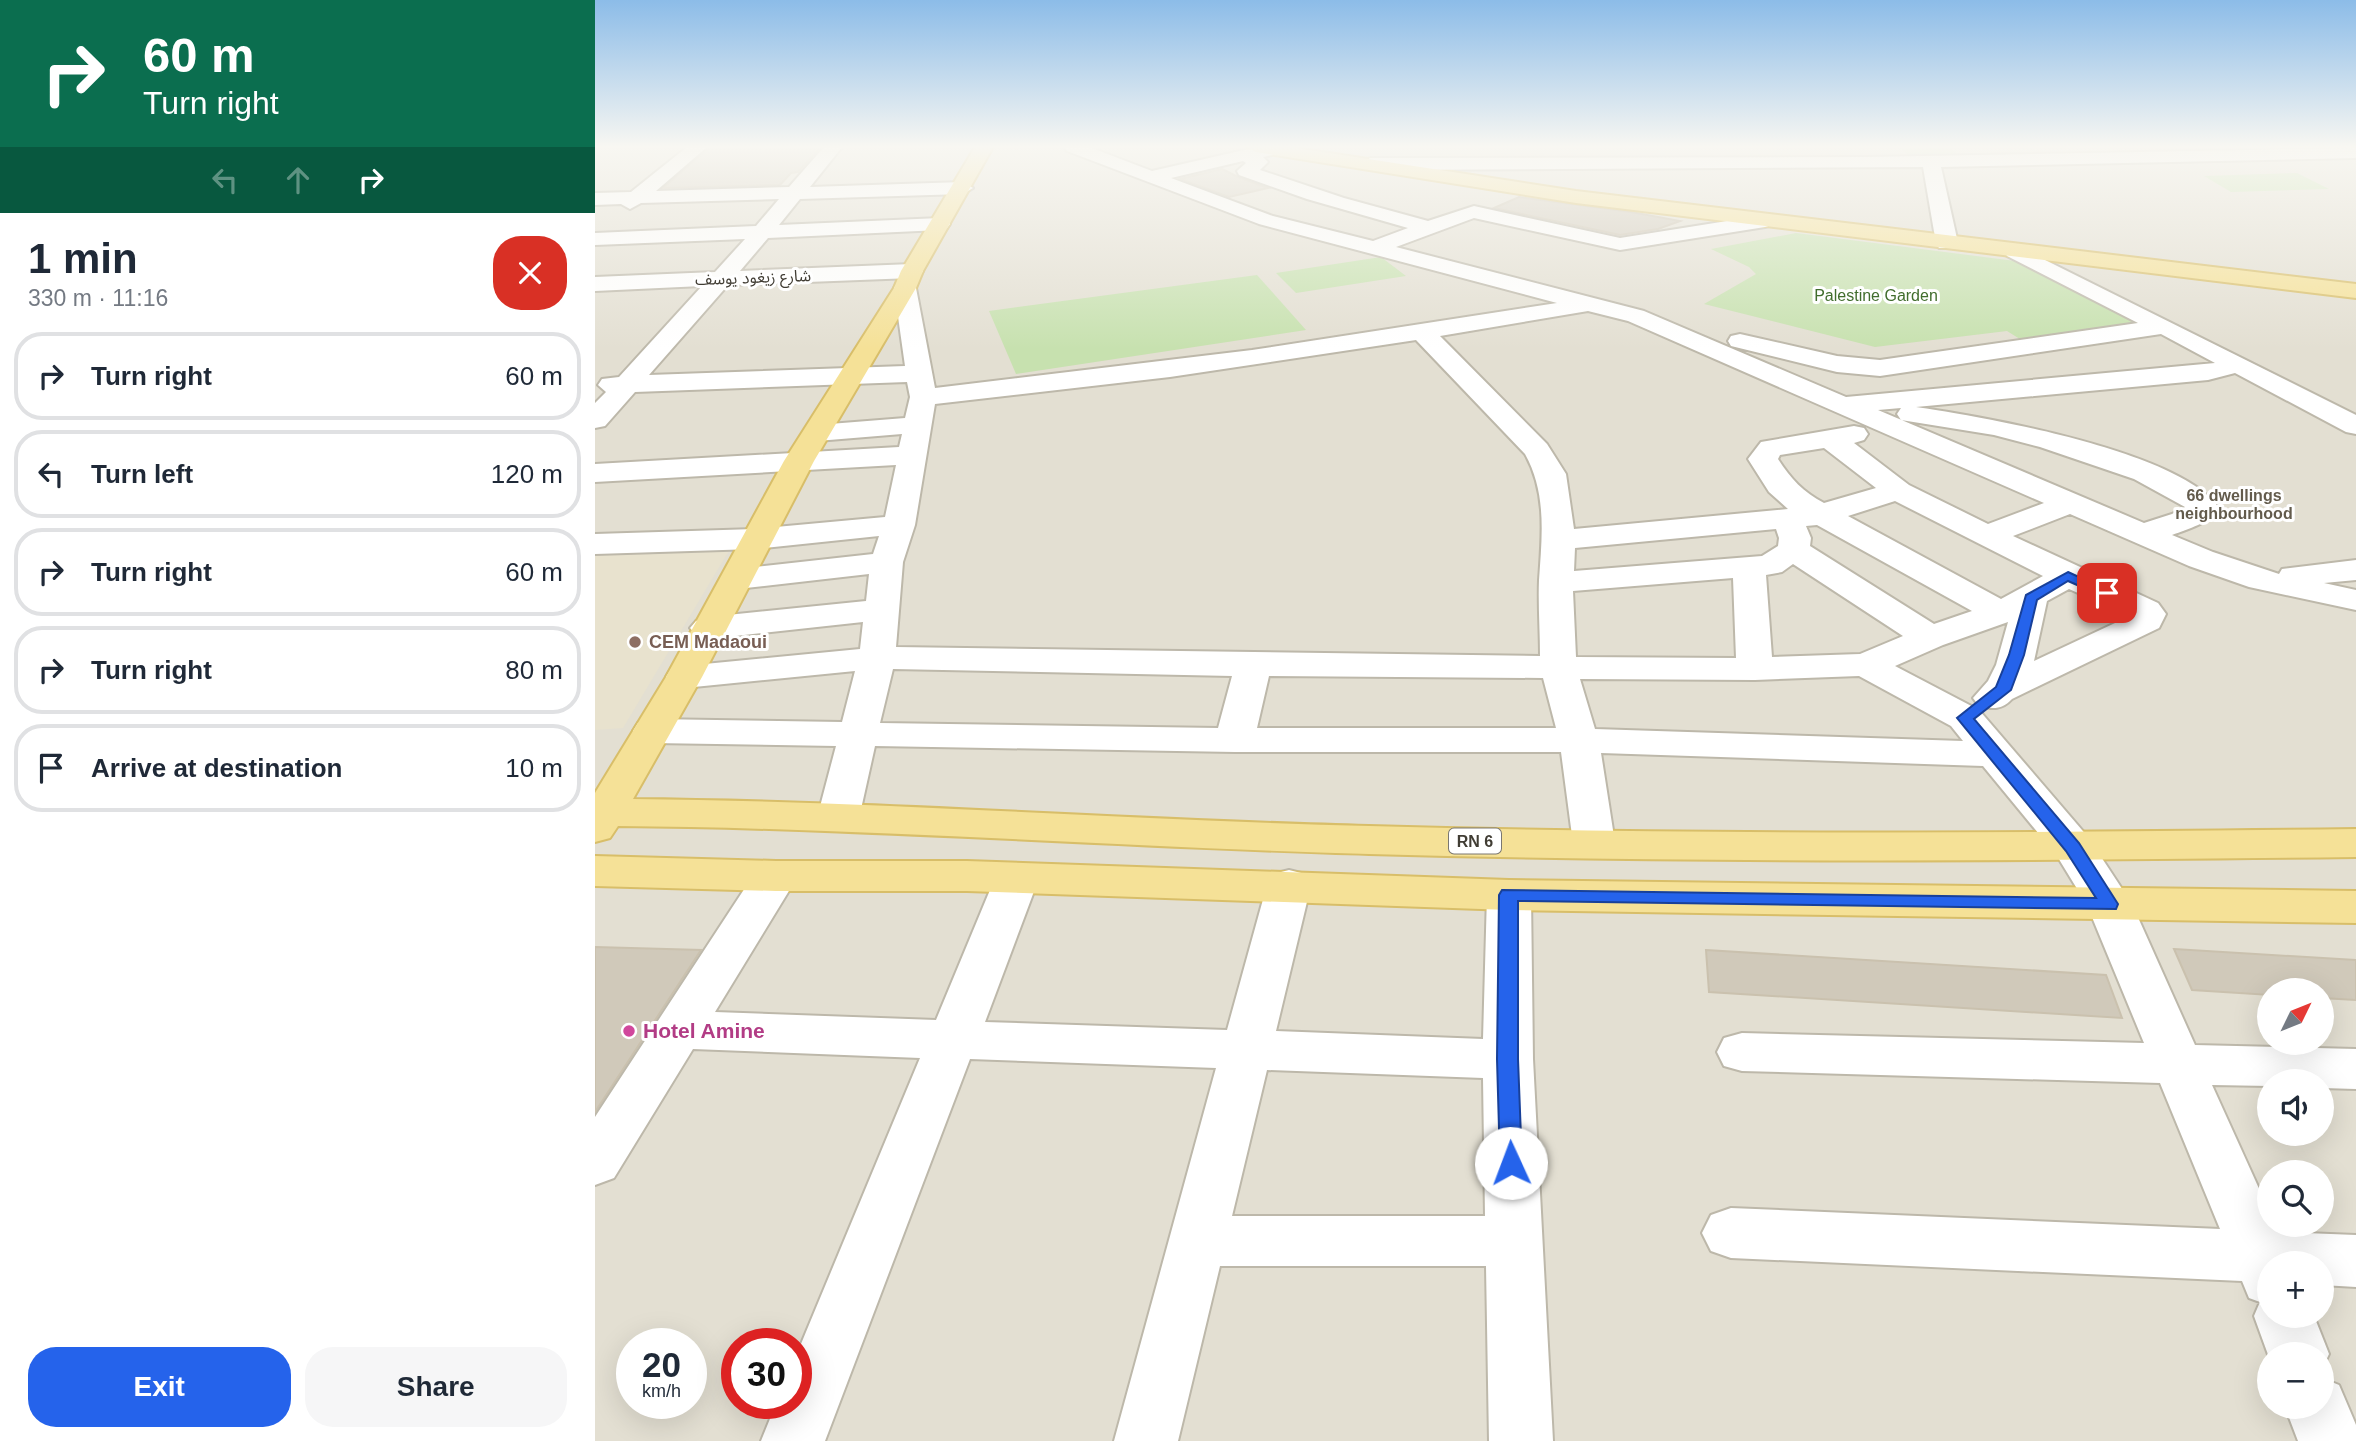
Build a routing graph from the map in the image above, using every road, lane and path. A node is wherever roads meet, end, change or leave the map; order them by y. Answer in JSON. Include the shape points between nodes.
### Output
{"nodes":[{"id":1,"x":615,"y":214,"type":"edge"},
{"id":2,"x":776,"y":214,"type":"edge"},
{"id":3,"x":848,"y":214,"type":"edge"},
{"id":4,"x":946,"y":214,"type":"edge"},
{"id":5,"x":1251,"y":214,"type":"edge"},
{"id":6,"x":1343,"y":214,"type":"edge"},
{"id":7,"x":1377,"y":214,"type":"edge"},
{"id":8,"x":1460,"y":214,"type":"edge"},
{"id":9,"x":1491,"y":214,"type":"edge"},
{"id":10,"x":1712,"y":214,"type":"edge"},
{"id":11,"x":1941,"y":214,"type":"edge"},
{"id":12,"x":1765,"y":221,"type":"junction"},
{"id":13,"x":940,"y":224,"type":"junction"},
{"id":14,"x":1429,"y":227,"type":"junction"},
{"id":15,"x":595,"y":229,"type":"edge"},
{"id":16,"x":1304,"y":230,"type":"junction"},
{"id":17,"x":806,"y":231,"type":"junction"},
{"id":18,"x":761,"y":232,"type":"junction"},
{"id":19,"x":595,"y":239,"type":"edge"},
{"id":20,"x":1947,"y":243,"type":"junction"},
{"id":21,"x":1375,"y":248,"type":"junction"},
{"id":22,"x":2015,"y":251,"type":"junction"},
{"id":23,"x":740,"y":258,"type":"junction"},
{"id":24,"x":721,"y":278,"type":"junction"},
{"id":25,"x":909,"y":279,"type":"junction"},
{"id":26,"x":595,"y":284,"type":"edge"},
{"id":27,"x":2356,"y":292,"type":"edge"},
{"id":28,"x":1593,"y":304,"type":"junction"},
{"id":29,"x":1636,"y":316,"type":"junction"},
{"id":30,"x":2161,"y":327,"type":"junction"},
{"id":31,"x":1423,"y":332,"type":"junction"},
{"id":32,"x":2234,"y":362,"type":"junction"},
{"id":33,"x":852,"y":374,"type":"junction"},
{"id":34,"x":626,"y":384,"type":"junction"},
{"id":35,"x":595,"y":386,"type":"edge"},
{"id":36,"x":917,"y":413,"type":"junction"},
{"id":37,"x":1880,"y":415,"type":"junction"},
{"id":38,"x":595,"y":420,"type":"edge"},
{"id":39,"x":2356,"y":426,"type":"edge"},
{"id":40,"x":817,"y":433,"type":"junction"},
{"id":41,"x":1831,"y":439,"type":"junction"},
{"id":42,"x":799,"y":461,"type":"junction"},
{"id":43,"x":595,"y":472,"type":"edge"},
{"id":44,"x":2039,"y":489,"type":"junction"},
{"id":45,"x":1898,"y":491,"type":"junction"},
{"id":46,"x":2071,"y":503,"type":"junction"},
{"id":47,"x":1954,"y":519,"type":"junction"},
{"id":48,"x":899,"y":526,"type":"junction"},
{"id":49,"x":1800,"y":528,"type":"junction"},
{"id":50,"x":2143,"y":534,"type":"junction"},
{"id":51,"x":1987,"y":535,"type":"junction"},
{"id":52,"x":755,"y":539,"type":"junction"},
{"id":53,"x":1560,"y":540,"type":"junction"},
{"id":54,"x":595,"y":544,"type":"edge"},
{"id":55,"x":887,"y":562,"type":"junction"},
{"id":56,"x":1749,"y":569,"type":"junction"},
{"id":57,"x":2356,"y":570,"type":"edge"},
{"id":58,"x":2068,"y":576,"type":"junction"},
{"id":59,"x":737,"y":579,"type":"junction"},
{"id":60,"x":2261,"y":580,"type":"junction"},
{"id":61,"x":1556,"y":582,"type":"junction"},
{"id":62,"x":2356,"y":600,"type":"edge"},
{"id":63,"x":2016,"y":605,"type":"junction"},
{"id":64,"x":881,"y":610,"type":"junction"},
{"id":65,"x":708,"y":628,"type":"junction"},
{"id":66,"x":1930,"y":637,"type":"junction"},
{"id":67,"x":877,"y":658,"type":"junction"},
{"id":68,"x":1253,"y":665,"type":"junction"},
{"id":69,"x":1866,"y":665,"type":"junction"},
{"id":70,"x":1558,"y":666,"type":"junction"},
{"id":71,"x":1755,"y":669,"type":"junction"},
{"id":72,"x":684,"y":677,"type":"junction"},
{"id":73,"x":2003,"y":690,"type":"junction"},
{"id":74,"x":1965,"y":718,"type":"junction"},
{"id":75,"x":652,"y":731,"type":"junction"},
{"id":76,"x":858,"y":734,"type":"junction"},
{"id":77,"x":1235,"y":740,"type":"junction"},
{"id":78,"x":1579,"y":740,"type":"junction"},
{"id":79,"x":1996,"y":754,"type":"junction"},
{"id":80,"x":599,"y":817,"type":"edge"},
{"id":81,"x":838,"y":818,"type":"junction"},
{"id":82,"x":1594,"y":843,"type":"junction"},
{"id":83,"x":2356,"y":843,"type":"edge"},
{"id":84,"x":2073,"y":847,"type":"junction"},
{"id":85,"x":595,"y":871,"type":"edge"},
{"id":86,"x":776,"y":876,"type":"junction"},
{"id":87,"x":1017,"y":878,"type":"junction"},
{"id":88,"x":1289,"y":885,"type":"junction"},
{"id":89,"x":1509,"y":895,"type":"junction"},
{"id":90,"x":2109,"y":904,"type":"junction"},
{"id":91,"x":2356,"y":907,"type":"edge"},
{"id":92,"x":678,"y":1030,"type":"junction"},
{"id":93,"x":954,"y":1040,"type":"junction"},
{"id":94,"x":1245,"y":1051,"type":"junction"},
{"id":95,"x":1742,"y":1052,"type":"dead end"},
{"id":96,"x":1508,"y":1059,"type":"junction"},
{"id":97,"x":2179,"y":1064,"type":"junction"},
{"id":98,"x":2356,"y":1069,"type":"edge"},
{"id":99,"x":595,"y":1162,"type":"edge"},
{"id":100,"x":1731,"y":1233,"type":"dead end"},
{"id":101,"x":1197,"y":1241,"type":"junction"},
{"id":102,"x":1514,"y":1241,"type":"junction"},
{"id":103,"x":2259,"y":1251,"type":"edge"},
{"id":104,"x":2356,"y":1261,"type":"edge"},
{"id":105,"x":2334,"y":1262,"type":"edge"},
{"id":106,"x":2257,"y":1266,"type":"edge"},
{"id":107,"x":2322,"y":1419,"type":"edge"},
{"id":108,"x":793,"y":1441,"type":"edge"},
{"id":109,"x":1146,"y":1441,"type":"edge"},
{"id":110,"x":1521,"y":1441,"type":"edge"},
{"id":111,"x":2330,"y":1441,"type":"edge"}],
"edges":[{"from":1,"to":15,"type":"street"},
{"from":2,"to":18,"type":"street"},
{"from":3,"to":17,"type":"street"},
{"from":4,"to":13,"type":"main road"},
{"from":5,"to":16,"type":"street"},
{"from":6,"to":16,"type":"street"},
{"from":7,"to":14,"type":"street"},
{"from":8,"to":14,"type":"street"},
{"from":9,"to":12,"type":"street","via":[[1620,244]]},
{"from":10,"to":12,"type":"main road"},
{"from":11,"to":20,"type":"street"},
{"from":12,"to":20,"type":"main road"},
{"from":13,"to":17,"type":"street"},
{"from":13,"to":25,"type":"main road"},
{"from":14,"to":21,"type":"street"},
{"from":16,"to":21,"type":"street"},
{"from":17,"to":18,"type":"street"},
{"from":17,"to":23,"type":"street"},
{"from":18,"to":19,"type":"street"},
{"from":18,"to":23,"type":"street"},
{"from":20,"to":22,"type":"main road"},
{"from":21,"to":28,"type":"street"},
{"from":22,"to":27,"type":"main road"},
{"from":22,"to":30,"type":"street"},
{"from":23,"to":24,"type":"street"},
{"from":24,"to":25,"type":"street","name":"شارع زيغود يوسف"},
{"from":24,"to":26,"type":"street","name":"شارع زيغود يوسف"},
{"from":24,"to":34,"type":"street"},
{"from":25,"to":33,"type":"main road"},
{"from":25,"to":36,"type":"street"},
{"from":28,"to":29,"type":"street"},
{"from":28,"to":31,"type":"street"},
{"from":29,"to":30,"type":"street","via":[[1837,364],[1880,368]]},
{"from":29,"to":37,"type":"street","via":[[1842,405]]},
{"from":30,"to":32,"type":"street"},
{"from":31,"to":36,"type":"street","via":[[1036,387]]},
{"from":31,"to":53,"type":"street","via":[[1537,450],[1551,474]]},
{"from":32,"to":37,"type":"street","via":[[2208,372]]},
{"from":32,"to":39,"type":"street"},
{"from":33,"to":34,"type":"street"},
{"from":33,"to":36,"type":"street"},
{"from":33,"to":40,"type":"main road"},
{"from":34,"to":35,"type":"street"},
{"from":34,"to":38,"type":"street"},
{"from":36,"to":40,"type":"street"},
{"from":36,"to":42,"type":"street"},
{"from":36,"to":48,"type":"street"},
{"from":37,"to":41,"type":"street"},
{"from":37,"to":44,"type":"street"},
{"from":37,"to":50,"type":"street","via":[[1894,411],[2035,436],[2172,485],[2200,501],[2204,509]]},
{"from":40,"to":42,"type":"main road"},
{"from":41,"to":45,"type":"street"},
{"from":41,"to":49,"type":"street","via":[[1770,448],[1763,460]]},
{"from":42,"to":43,"type":"street"},
{"from":42,"to":52,"type":"main road"},
{"from":44,"to":46,"type":"street"},
{"from":44,"to":47,"type":"street"},
{"from":45,"to":47,"type":"street"},
{"from":45,"to":49,"type":"street"},
{"from":46,"to":50,"type":"street"},
{"from":46,"to":51,"type":"street"},
{"from":47,"to":51,"type":"street"},
{"from":48,"to":52,"type":"street"},
{"from":48,"to":55,"type":"street"},
{"from":49,"to":53,"type":"street"},
{"from":49,"to":56,"type":"street","via":[[1770,565]]},
{"from":49,"to":63,"type":"street"},
{"from":49,"to":66,"type":"street"},
{"from":50,"to":60,"type":"street"},
{"from":51,"to":58,"type":"street"},
{"from":52,"to":54,"type":"street"},
{"from":52,"to":59,"type":"main road"},
{"from":53,"to":61,"type":"street"},
{"from":55,"to":59,"type":"street"},
{"from":55,"to":64,"type":"street"},
{"from":56,"to":61,"type":"street"},
{"from":56,"to":71,"type":"street"},
{"from":57,"to":60,"type":"street"},
{"from":58,"to":63,"type":"street"},
{"from":58,"to":73,"type":"street","via":[[2146,610],[2149,618]]},
{"from":59,"to":65,"type":"main road"},
{"from":60,"to":62,"type":"street"},
{"from":61,"to":70,"type":"street"},
{"from":63,"to":66,"type":"street"},
{"from":63,"to":73,"type":"street","via":[[2017,655]]},
{"from":64,"to":65,"type":"street"},
{"from":64,"to":67,"type":"street"},
{"from":65,"to":72,"type":"main road"},
{"from":66,"to":69,"type":"street"},
{"from":67,"to":68,"type":"street"},
{"from":67,"to":72,"type":"street"},
{"from":67,"to":76,"type":"street"},
{"from":68,"to":70,"type":"street"},
{"from":68,"to":77,"type":"street"},
{"from":69,"to":71,"type":"street"},
{"from":69,"to":74,"type":"street"},
{"from":70,"to":71,"type":"street"},
{"from":70,"to":78,"type":"street"},
{"from":72,"to":75,"type":"main road"},
{"from":73,"to":74,"type":"street"},
{"from":74,"to":79,"type":"street"},
{"from":75,"to":76,"type":"street"},
{"from":75,"to":80,"type":"main road"},
{"from":76,"to":77,"type":"street"},
{"from":76,"to":81,"type":"street"},
{"from":77,"to":78,"type":"street"},
{"from":78,"to":79,"type":"street"},
{"from":78,"to":82,"type":"street"},
{"from":79,"to":84,"type":"street"},
{"from":80,"to":81,"type":"main road","number":"RN 6"},
{"from":81,"to":82,"type":"main road","number":"RN 6","via":[[1364,840]]},
{"from":82,"to":84,"type":"main road","number":"RN 6"},
{"from":83,"to":84,"type":"main road","number":"RN 6"},
{"from":84,"to":90,"type":"street"},
{"from":85,"to":86,"type":"main road"},
{"from":86,"to":87,"type":"main road"},
{"from":86,"to":92,"type":"street"},
{"from":87,"to":88,"type":"main road"},
{"from":87,"to":93,"type":"street"},
{"from":88,"to":89,"type":"main road"},
{"from":88,"to":94,"type":"street"},
{"from":89,"to":90,"type":"main road"},
{"from":89,"to":96,"type":"street"},
{"from":90,"to":91,"type":"main road"},
{"from":90,"to":97,"type":"street"},
{"from":92,"to":93,"type":"street"},
{"from":92,"to":99,"type":"street"},
{"from":93,"to":94,"type":"street"},
{"from":93,"to":108,"type":"street"},
{"from":94,"to":96,"type":"street"},
{"from":94,"to":101,"type":"street"},
{"from":95,"to":97,"type":"street"},
{"from":96,"to":102,"type":"street"},
{"from":97,"to":98,"type":"street"},
{"from":97,"to":103,"type":"street"},
{"from":100,"to":106,"type":"street"},
{"from":101,"to":102,"type":"street"},
{"from":101,"to":109,"type":"street"},
{"from":102,"to":110,"type":"street"},
{"from":104,"to":105,"type":"street"},
{"from":107,"to":111,"type":"street"}]}
